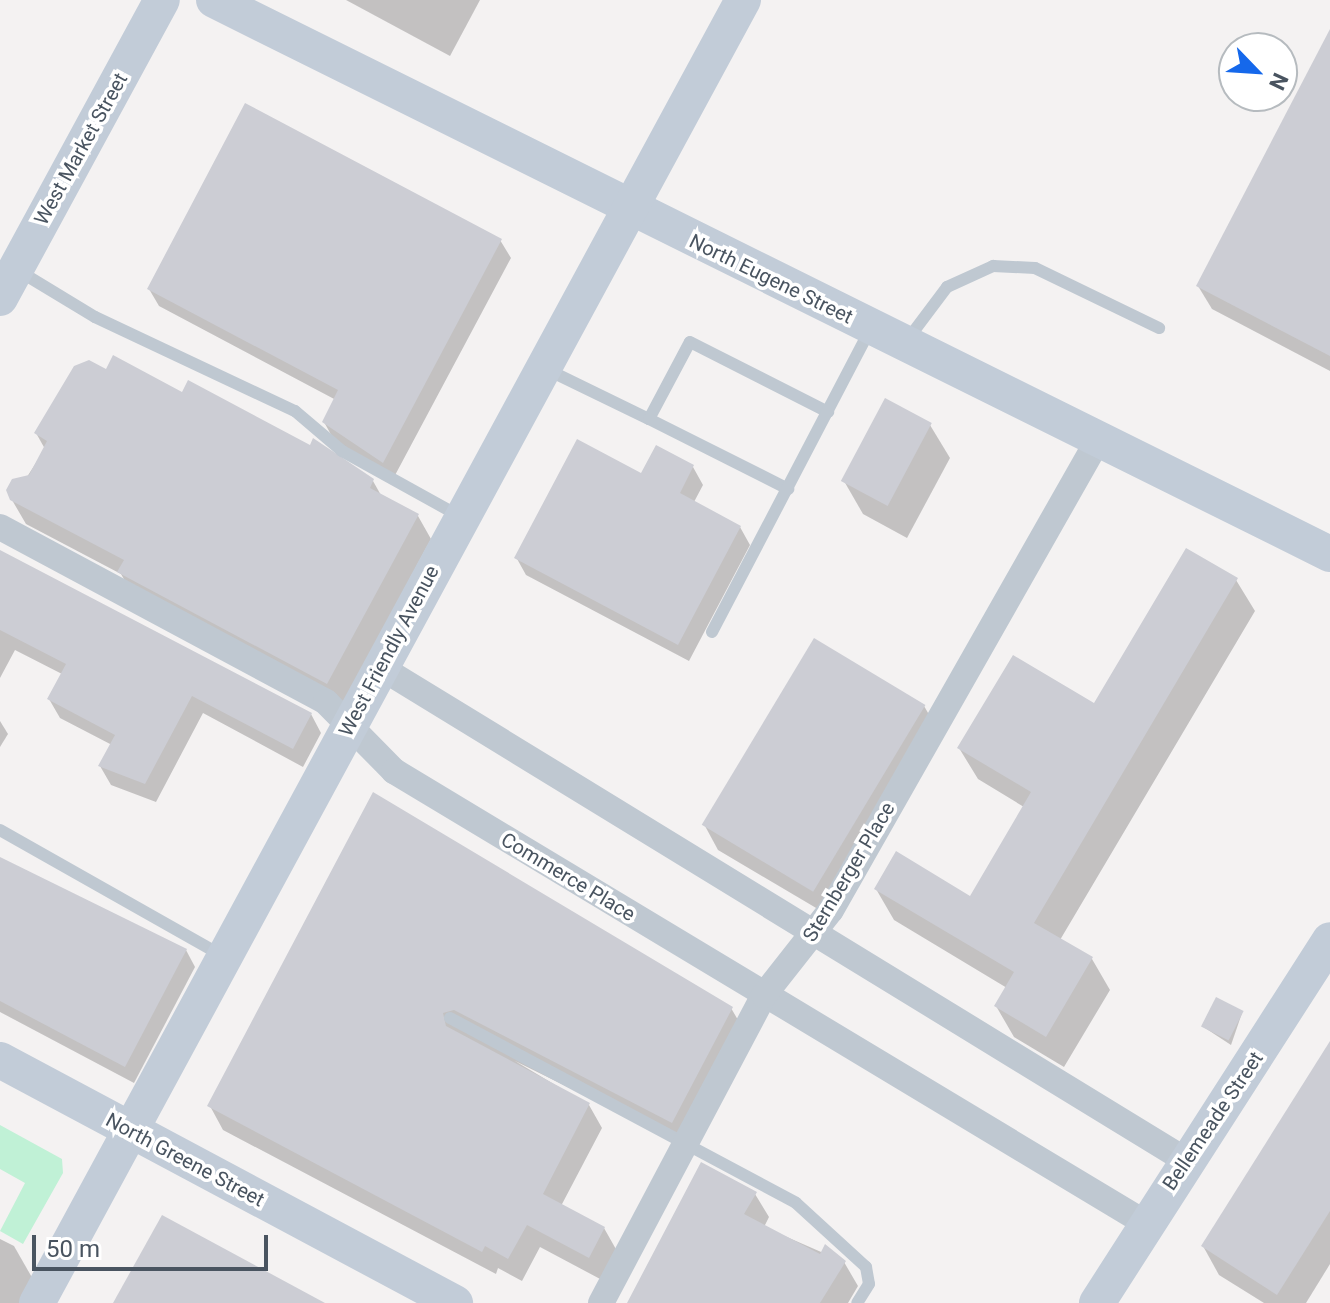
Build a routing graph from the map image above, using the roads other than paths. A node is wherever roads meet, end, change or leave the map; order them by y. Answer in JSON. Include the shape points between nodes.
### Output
{"nodes":[{"id":1,"x":162,"y":0,"type":"edge"},
{"id":2,"x":214,"y":0,"type":"edge"},
{"id":3,"x":743,"y":0,"type":"edge"},
{"id":4,"x":628,"y":210,"type":"junction"},
{"id":5,"x":8,"y":283,"type":"edge"},
{"id":6,"x":871,"y":328,"type":"junction"},
{"id":7,"x":1159,"y":328,"type":"dead end"},
{"id":8,"x":903,"y":344,"type":"junction"},
{"id":9,"x":543,"y":368,"type":"junction"},
{"id":10,"x":828,"y":412,"type":"junction"},
{"id":11,"x":649,"y":419,"type":"junction"},
{"id":12,"x":1098,"y":440,"type":"junction"},
{"id":13,"x":788,"y":489,"type":"junction"},
{"id":14,"x":462,"y":517,"type":"junction"},
{"id":15,"x":0,"y":527,"type":"edge"},
{"id":16,"x":1330,"y":554,"type":"edge"},
{"id":17,"x":712,"y":632,"type":"dead end"},
{"id":18,"x":380,"y":667,"type":"junction"},
{"id":19,"x":351,"y":721,"type":"junction"},
{"id":20,"x":0,"y":830,"type":"edge"},
{"id":21,"x":816,"y":933,"type":"junction"},
{"id":22,"x":1330,"y":940,"type":"edge"},
{"id":23,"x":223,"y":956,"type":"junction"},
{"id":24,"x":764,"y":995,"type":"junction"},
{"id":25,"x":450,"y":1018,"type":"dead end"},
{"id":26,"x":0,"y":1060,"type":"edge"},
{"id":27,"x":128,"y":1131,"type":"junction"},
{"id":28,"x":685,"y":1143,"type":"junction"},
{"id":29,"x":1185,"y":1160,"type":"junction"},
{"id":30,"x":1145,"y":1223,"type":"junction"},
{"id":31,"x":37,"y":1303,"type":"edge"},
{"id":32,"x":455,"y":1303,"type":"edge"},
{"id":33,"x":601,"y":1303,"type":"edge"},
{"id":34,"x":857,"y":1303,"type":"edge"},
{"id":35,"x":1097,"y":1303,"type":"edge"}],
"edges":[{"from":1,"to":5,"type":"main road","name":"West Market Street"},
{"from":2,"to":4,"type":"main road","name":"North Eugene Street"},
{"from":3,"to":4,"type":"main road","name":"West Friendly Avenue"},
{"from":4,"to":6,"type":"main road","name":"North Eugene Street"},
{"from":4,"to":9,"type":"main road","name":"West Friendly Avenue"},
{"from":5,"to":14,"type":"lane","via":[[95,317],[295,411],[342,451]]},
{"from":6,"to":8,"type":"main road","name":"North Eugene Street"},
{"from":6,"to":10,"type":"lane"},
{"from":7,"to":8,"type":"lane","via":[[1035,268],[993,266],[947,287]]},
{"from":8,"to":12,"type":"main road","name":"North Eugene Street"},
{"from":9,"to":11,"type":"lane"},
{"from":9,"to":14,"type":"main road","name":"West Friendly Avenue"},
{"from":10,"to":11,"type":"lane","via":[[690,342]]},
{"from":10,"to":13,"type":"lane"},
{"from":11,"to":13,"type":"lane"},
{"from":12,"to":16,"type":"main road","name":"North Eugene Street"},
{"from":12,"to":21,"type":"street","name":"Sternberger Place"},
{"from":13,"to":17,"type":"lane"},
{"from":14,"to":18,"type":"main road","name":"West Friendly Avenue"},
{"from":15,"to":19,"type":"street","name":"Commerce Place"},
{"from":18,"to":19,"type":"main road","name":"West Friendly Avenue"},
{"from":18,"to":21,"type":"street"},
{"from":19,"to":23,"type":"main road","name":"West Friendly Avenue"},
{"from":19,"to":24,"type":"street","name":"Commerce Place","via":[[394,771]]},
{"from":20,"to":23,"type":"lane"},
{"from":21,"to":24,"type":"street","name":"Sternberger Place"},
{"from":21,"to":29,"type":"street"},
{"from":22,"to":29,"type":"main road","name":"Bellemeade Street"},
{"from":23,"to":27,"type":"main road","name":"West Friendly Avenue"},
{"from":24,"to":28,"type":"street","name":"Sternberger Place"},
{"from":24,"to":30,"type":"street","name":"Commerce Place"},
{"from":25,"to":28,"type":"lane"},
{"from":26,"to":27,"type":"main road","name":"North Greene Street"},
{"from":27,"to":31,"type":"main road","name":"West Friendly Avenue"},
{"from":27,"to":32,"type":"main road","name":"North Greene Street"},
{"from":28,"to":33,"type":"street","name":"Sternberger Place"},
{"from":28,"to":34,"type":"lane","via":[[796,1203],[817,1229],[857,1254],[869,1284]]},
{"from":29,"to":30,"type":"main road","name":"Bellemeade Street"},
{"from":30,"to":35,"type":"main road","name":"Bellemeade Street"}]}
